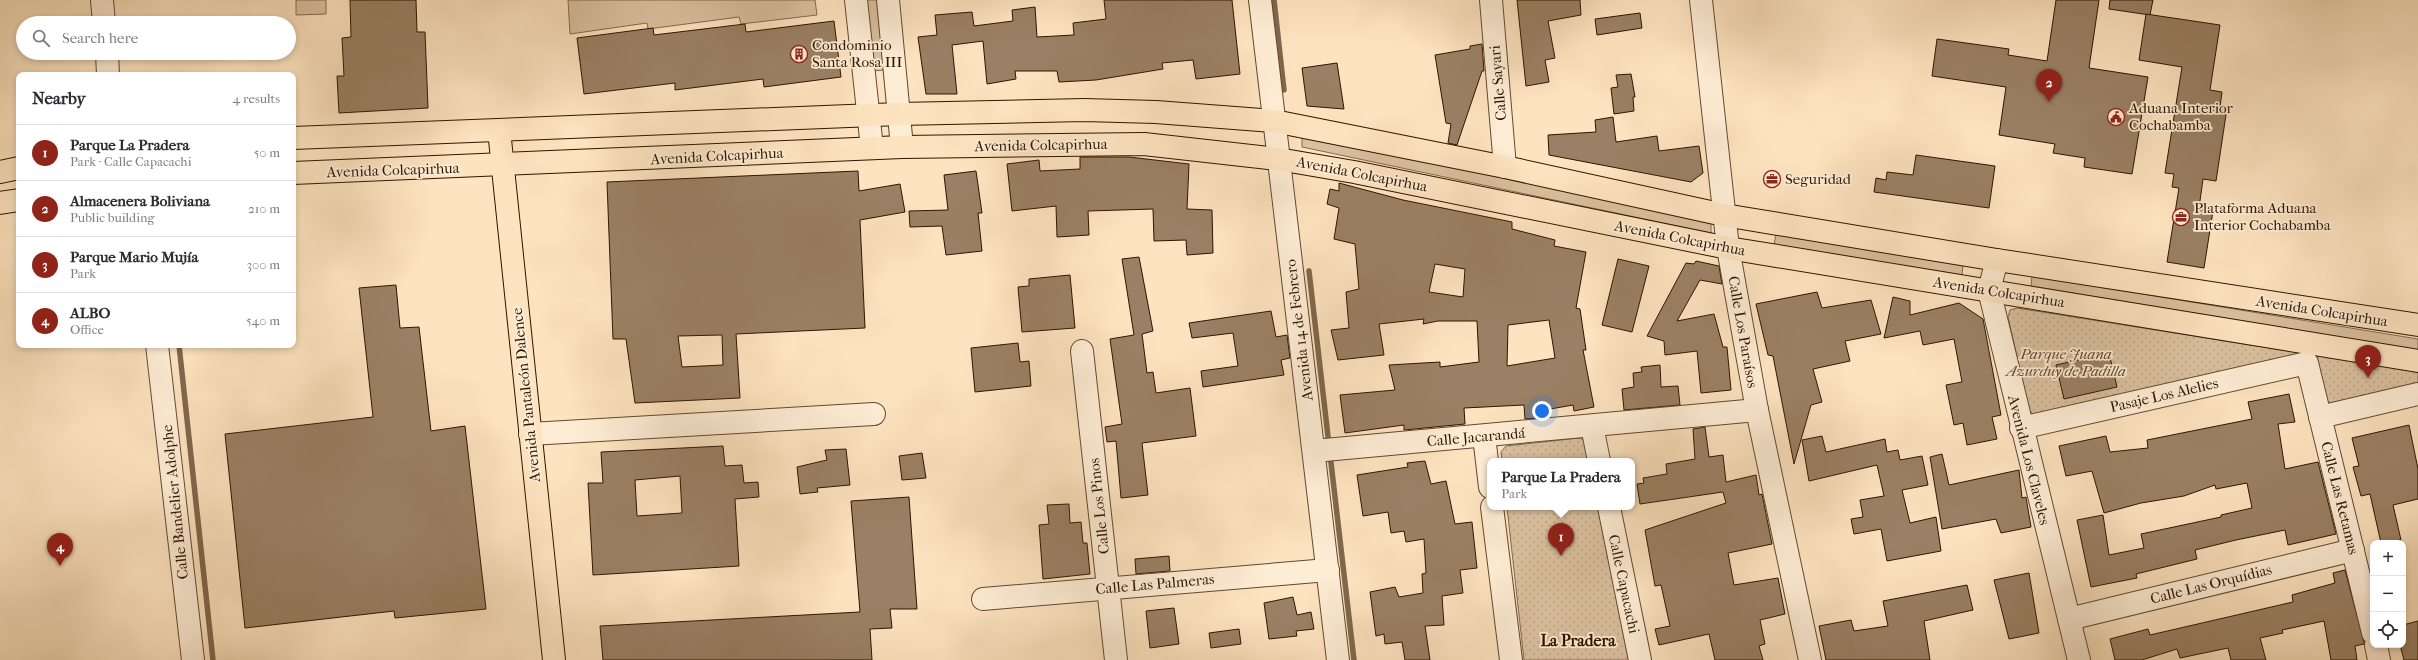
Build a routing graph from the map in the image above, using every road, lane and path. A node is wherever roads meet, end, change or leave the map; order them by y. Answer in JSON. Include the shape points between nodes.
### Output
{"nodes":[{"id":1,"x":102,"y":0,"type":"edge"},
{"id":2,"x":856,"y":0,"type":"edge"},
{"id":3,"x":888,"y":0,"type":"edge"},
{"id":4,"x":1260,"y":0,"type":"edge"},
{"id":5,"x":1491,"y":0,"type":"edge"},
{"id":6,"x":1701,"y":0,"type":"edge"},
{"id":7,"x":103,"y":16,"type":"edge"},
{"id":8,"x":107,"y":60,"type":"edge"},
{"id":9,"x":108,"y":72,"type":"edge"},
{"id":10,"x":900,"y":114,"type":"junction"},
{"id":11,"x":869,"y":116,"type":"junction"},
{"id":12,"x":1274,"y":121,"type":"junction"},
{"id":13,"x":499,"y":130,"type":"junction"},
{"id":14,"x":296,"y":138,"type":"edge"},
{"id":15,"x":902,"y":147,"type":"junction"},
{"id":16,"x":872,"y":148,"type":"junction"},
{"id":17,"x":1278,"y":159,"type":"junction"},
{"id":18,"x":502,"y":166,"type":"junction"},
{"id":19,"x":1505,"y":167,"type":"junction"},
{"id":20,"x":16,"y":169,"type":"edge"},
{"id":21,"x":0,"y":172,"type":"edge"},
{"id":22,"x":296,"y":173,"type":"edge"},
{"id":23,"x":16,"y":200,"type":"edge"},
{"id":24,"x":0,"y":203,"type":"edge"},
{"id":25,"x":1724,"y":215,"type":"junction"},
{"id":26,"x":1728,"y":248,"type":"junction"},
{"id":27,"x":1997,"y":260,"type":"junction"},
{"id":28,"x":1989,"y":290,"type":"junction"},
{"id":29,"x":2418,"y":325,"type":"edge"},
{"id":30,"x":157,"y":348,"type":"edge"},
{"id":31,"x":1082,"y":351,"type":"dead end"},
{"id":32,"x":2418,"y":361,"type":"edge"},
{"id":33,"x":2307,"y":362,"type":"joint"},
{"id":34,"x":2418,"y":394,"type":"edge"},
{"id":35,"x":1757,"y":410,"type":"junction"},
{"id":36,"x":874,"y":414,"type":"dead end"},
{"id":37,"x":2320,"y":417,"type":"junction"},
{"id":38,"x":1592,"y":426,"type":"junction"},
{"id":39,"x":2020,"y":428,"type":"junction"},
{"id":40,"x":530,"y":434,"type":"junction"},
{"id":41,"x":1484,"y":436,"type":"junction"},
{"id":42,"x":1314,"y":451,"type":"junction"},
{"id":43,"x":1598,"y":458,"type":"edge"},
{"id":44,"x":1487,"y":462,"type":"edge"},
{"id":45,"x":1492,"y":510,"type":"edge"},
{"id":46,"x":1610,"y":510,"type":"edge"},
{"id":47,"x":2353,"y":550,"type":"junction"},
{"id":48,"x":1328,"y":570,"type":"junction"},
{"id":49,"x":1108,"y":588,"type":"junction"},
{"id":50,"x":983,"y":599,"type":"dead end"},
{"id":51,"x":2068,"y":619,"type":"junction"},
{"id":52,"x":2370,"y":621,"type":"edge"},
{"id":53,"x":2377,"y":648,"type":"edge"},
{"id":54,"x":193,"y":660,"type":"edge"},
{"id":55,"x":554,"y":660,"type":"edge"},
{"id":56,"x":1116,"y":660,"type":"edge"},
{"id":57,"x":1338,"y":660,"type":"edge"},
{"id":58,"x":1511,"y":660,"type":"edge"},
{"id":59,"x":1640,"y":660,"type":"edge"},
{"id":60,"x":1810,"y":660,"type":"edge"},
{"id":61,"x":2079,"y":660,"type":"edge"},
{"id":62,"x":2379,"y":660,"type":"edge"}],
"edges":[{"from":1,"to":7,"type":"street"},
{"from":2,"to":11,"type":"street"},
{"from":3,"to":10,"type":"street"},
{"from":4,"to":12,"type":"street","name":"Avenida 14 de Febrero"},
{"from":5,"to":19,"type":"street","name":"Calle Sayari"},
{"from":6,"to":25,"type":"street","name":"Calle Los Paraísos"},
{"from":8,"to":9,"type":"street"},
{"from":10,"to":11,"type":"main road","name":"Avenida Colcapirhua"},
{"from":10,"to":12,"type":"main road","name":"Avenida Colcapirhua","via":[[1084,110],[1156,112]]},
{"from":10,"to":15,"type":"street"},
{"from":11,"to":13,"type":"main road"},
{"from":11,"to":16,"type":"street"},
{"from":12,"to":17,"type":"street","name":"Avenida 14 de Febrero"},
{"from":12,"to":19,"type":"main road","name":"Avenida Colcapirhua"},
{"from":13,"to":14,"type":"main road"},
{"from":13,"to":18,"type":"main road","name":"Avenida Pantaleón Dalence"},
{"from":15,"to":16,"type":"main road","name":"Avenida Colcapirhua"},
{"from":15,"to":17,"type":"main road","name":"Avenida Colcapirhua","via":[[1144,144]]},
{"from":16,"to":18,"type":"main road","name":"Avenida Colcapirhua"},
{"from":17,"to":26,"type":"main road","name":"Avenida Colcapirhua"},
{"from":17,"to":42,"type":"street","name":"Avenida 14 de Febrero"},
{"from":18,"to":22,"type":"main road","name":"Avenida Colcapirhua"},
{"from":18,"to":40,"type":"main road","name":"Avenida Pantaleón Dalence"},
{"from":19,"to":25,"type":"main road","name":"Avenida Colcapirhua"},
{"from":20,"to":21,"type":"main road"},
{"from":23,"to":24,"type":"main road"},
{"from":25,"to":26,"type":"street","name":"Calle Los Paraísos"},
{"from":25,"to":27,"type":"main road","name":"Avenida Colcapirhua"},
{"from":26,"to":28,"type":"main road","name":"Avenida Colcapirhua"},
{"from":26,"to":35,"type":"street","name":"Calle Los Paraísos"},
{"from":27,"to":28,"type":"street","name":"Avenida Los Claveles"},
{"from":27,"to":29,"type":"main road","name":"Avenida Colcapirhua"},
{"from":28,"to":32,"type":"main road","name":"Avenida Colcapirhua"},
{"from":28,"to":39,"type":"street","name":"Avenida Los Claveles"},
{"from":30,"to":54,"type":"street","name":"Calle Bandelier Adolphe"},
{"from":31,"to":49,"type":"street","name":"Calle Los Pinos"},
{"from":33,"to":37,"type":"street","name":"Calle Las Retamas"},
{"from":33,"to":39,"type":"street","name":"Pasaje Los Alelies"},
{"from":34,"to":37,"type":"street"},
{"from":35,"to":38,"type":"street","name":"Calle Jacarandá"},
{"from":35,"to":60,"type":"street","name":"Calle Los Paraísos"},
{"from":36,"to":40,"type":"street"},
{"from":37,"to":47,"type":"street","name":"Calle Las Retamas"},
{"from":38,"to":41,"type":"street","name":"Calle Jacarandá"},
{"from":38,"to":43,"type":"street"},
{"from":39,"to":51,"type":"street","name":"Avenida Los Claveles"},
{"from":40,"to":55,"type":"main road","name":"Avenida Pantaleón Dalence"},
{"from":41,"to":42,"type":"street","name":"Calle Jacarandá"},
{"from":41,"to":44,"type":"street"},
{"from":42,"to":48,"type":"street","name":"Avenida 14 de Febrero"},
{"from":45,"to":58,"type":"street"},
{"from":46,"to":59,"type":"street","name":"Calle Capacachi"},
{"from":47,"to":51,"type":"street","name":"Calle Las Orquídias"},
{"from":47,"to":52,"type":"street","name":"Calle Las Retamas"},
{"from":48,"to":49,"type":"street","name":"Calle Las Palmeras"},
{"from":48,"to":57,"type":"street","name":"Avenida 14 de Febrero"},
{"from":49,"to":50,"type":"street","name":"Calle Las Palmeras"},
{"from":49,"to":56,"type":"street","name":"Calle Los Pinos"},
{"from":51,"to":61,"type":"street","name":"Avenida Los Claveles"},
{"from":53,"to":62,"type":"street"}]}
